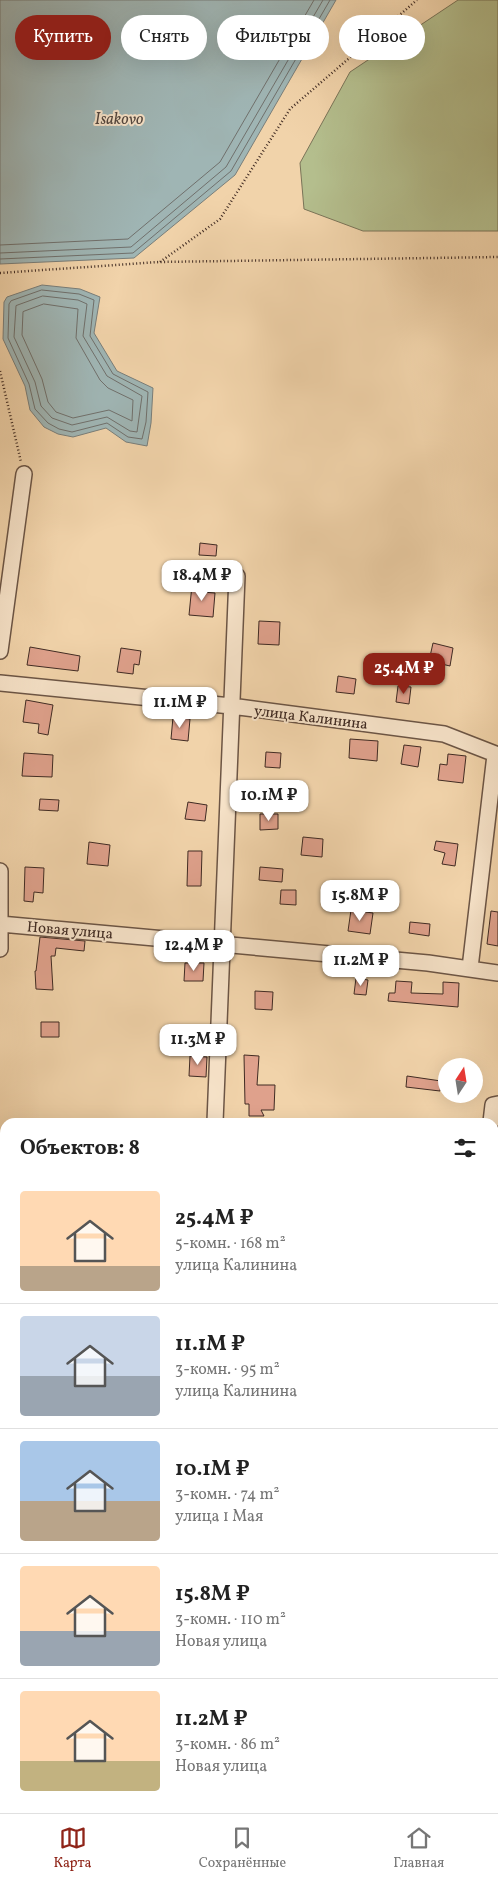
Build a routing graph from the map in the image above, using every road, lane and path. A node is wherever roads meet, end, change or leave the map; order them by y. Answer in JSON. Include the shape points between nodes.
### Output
{"nodes":[{"id":1,"x":417,"y":0,"type":"edge"},
{"id":2,"x":498,"y":257,"type":"edge"},
{"id":3,"x":159,"y":262,"type":"junction"},
{"id":4,"x":0,"y":274,"type":"edge"},
{"id":5,"x":0,"y":371,"type":"edge"},
{"id":6,"x":24,"y":474,"type":"joint"},
{"id":7,"x":237,"y":576,"type":"dead end"},
{"id":8,"x":0,"y":651,"type":"edge"},
{"id":9,"x":0,"y":683,"type":"edge"},
{"id":10,"x":231,"y":706,"type":"junction"},
{"id":11,"x":496,"y":755,"type":"edge"},
{"id":12,"x":0,"y":871,"type":"edge"},
{"id":13,"x":1,"y":924,"type":"edge"},
{"id":14,"x":222,"y":943,"type":"junction"},
{"id":15,"x":0,"y":949,"type":"edge"},
{"id":16,"x":470,"y":968,"type":"junction"},
{"id":17,"x":498,"y":973,"type":"edge"},
{"id":18,"x":498,"y":1104,"type":"edge"},
{"id":19,"x":215,"y":1118,"type":"edge"},
{"id":20,"x":491,"y":1118,"type":"edge"}],
"edges":[{"from":1,"to":3,"type":"path","via":[[290,109],[220,219]]},
{"from":2,"to":3,"type":"path"},
{"from":3,"to":4,"type":"path"},
{"from":5,"to":6,"type":"path"},
{"from":6,"to":8,"type":"street"},
{"from":7,"to":10,"type":"street"},
{"from":9,"to":10,"type":"street","name":"улица Калинина"},
{"from":10,"to":11,"type":"street","name":"улица Калинина","via":[[444,734]]},
{"from":10,"to":14,"type":"street"},
{"from":11,"to":16,"type":"street"},
{"from":12,"to":13,"type":"street"},
{"from":13,"to":14,"type":"street","name":"Новая улица"},
{"from":13,"to":15,"type":"street"},
{"from":14,"to":16,"type":"street","name":"Новая улица"},
{"from":14,"to":19,"type":"street"},
{"from":16,"to":17,"type":"street","name":"Новая улица"},
{"from":18,"to":20,"type":"street","via":[[493,1105]]}]}
